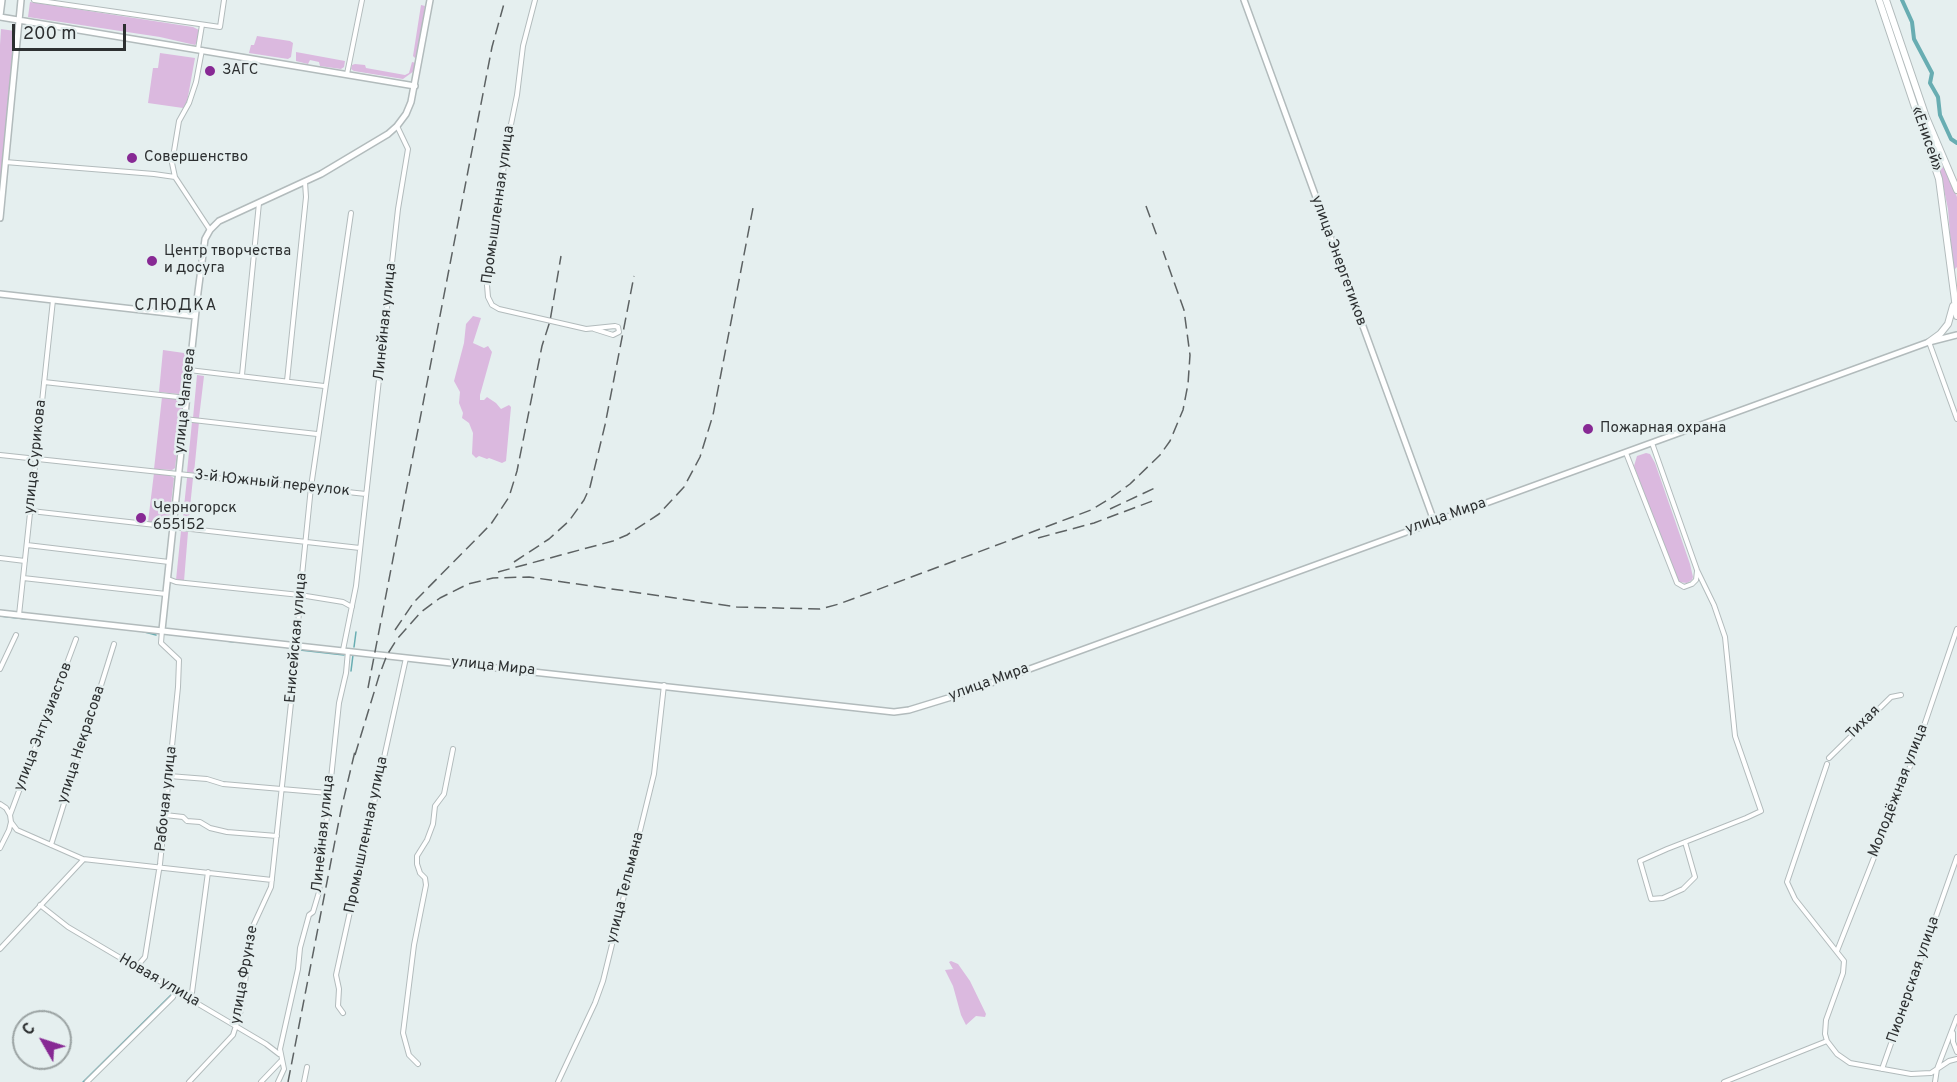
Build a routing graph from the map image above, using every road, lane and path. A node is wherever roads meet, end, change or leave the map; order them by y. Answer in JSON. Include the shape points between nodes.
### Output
{"nodes":[{"id":1,"x":2,"y":0,"type":"edge"},
{"id":2,"x":21,"y":0,"type":"edge"},
{"id":3,"x":34,"y":0,"type":"edge"},
{"id":4,"x":224,"y":0,"type":"edge"},
{"id":5,"x":362,"y":0,"type":"edge"},
{"id":6,"x":430,"y":0,"type":"edge"},
{"id":7,"x":535,"y":0,"type":"edge"},
{"id":8,"x":1244,"y":0,"type":"edge"},
{"id":9,"x":1879,"y":0,"type":"edge"},
{"id":10,"x":1886,"y":0,"type":"edge"},
{"id":11,"x":0,"y":16,"type":"edge"},
{"id":12,"x":19,"y":20,"type":"junction"},
{"id":13,"x":202,"y":25,"type":"junction"},
{"id":14,"x":200,"y":50,"type":"junction"},
{"id":15,"x":347,"y":74,"type":"junction"},
{"id":16,"x":415,"y":86,"type":"junction"},
{"id":17,"x":398,"y":126,"type":"junction"},
{"id":18,"x":5,"y":162,"type":"junction"},
{"id":19,"x":175,"y":177,"type":"junction"},
{"id":20,"x":305,"y":182,"type":"junction"},
{"id":21,"x":1957,"y":190,"type":"edge"},
{"id":22,"x":259,"y":202,"type":"junction"},
{"id":23,"x":351,"y":213,"type":"dead end"},
{"id":24,"x":0,"y":218,"type":"edge"},
{"id":25,"x":210,"y":230,"type":"junction"},
{"id":26,"x":1957,"y":273,"type":"edge"},
{"id":27,"x":1952,"y":284,"type":"junction"},
{"id":28,"x":0,"y":294,"type":"edge"},
{"id":29,"x":1954,"y":297,"type":"junction"},
{"id":30,"x":53,"y":300,"type":"junction"},
{"id":31,"x":195,"y":316,"type":"junction"},
{"id":32,"x":1957,"y":316,"type":"edge"},
{"id":33,"x":594,"y":329,"type":"junction"},
{"id":34,"x":1957,"y":335,"type":"edge"},
{"id":35,"x":1929,"y":342,"type":"junction"},
{"id":36,"x":189,"y":370,"type":"junction"},
{"id":37,"x":242,"y":375,"type":"junction"},
{"id":38,"x":287,"y":381,"type":"junction"},
{"id":39,"x":44,"y":382,"type":"junction"},
{"id":40,"x":324,"y":386,"type":"junction"},
{"id":41,"x":187,"y":398,"type":"junction"},
{"id":42,"x":184,"y":419,"type":"junction"},
{"id":43,"x":1957,"y":419,"type":"edge"},
{"id":44,"x":318,"y":434,"type":"junction"},
{"id":45,"x":1652,"y":443,"type":"junction"},
{"id":46,"x":1626,"y":453,"type":"junction"},
{"id":47,"x":0,"y":455,"type":"edge"},
{"id":48,"x":36,"y":459,"type":"junction"},
{"id":49,"x":178,"y":474,"type":"junction"},
{"id":50,"x":311,"y":487,"type":"junction"},
{"id":51,"x":366,"y":494,"type":"junction"},
{"id":52,"x":31,"y":511,"type":"junction"},
{"id":53,"x":1434,"y":521,"type":"junction"},
{"id":54,"x":173,"y":527,"type":"junction"},
{"id":55,"x":306,"y":542,"type":"junction"},
{"id":56,"x":27,"y":545,"type":"junction"},
{"id":57,"x":360,"y":548,"type":"junction"},
{"id":58,"x":0,"y":558,"type":"edge"},
{"id":59,"x":25,"y":561,"type":"junction"},
{"id":60,"x":169,"y":562,"type":"junction"},
{"id":61,"x":1697,"y":570,"type":"junction"},
{"id":62,"x":23,"y":578,"type":"junction"},
{"id":63,"x":167,"y":579,"type":"junction"},
{"id":64,"x":166,"y":594,"type":"junction"},
{"id":65,"x":300,"y":595,"type":"junction"},
{"id":66,"x":352,"y":607,"type":"junction"},
{"id":67,"x":0,"y":613,"type":"edge"},
{"id":68,"x":19,"y":615,"type":"junction"},
{"id":69,"x":1957,"y":629,"type":"edge"},
{"id":70,"x":162,"y":630,"type":"junction"},
{"id":71,"x":16,"y":635,"type":"dead end"},
{"id":72,"x":76,"y":639,"type":"dead end"},
{"id":73,"x":114,"y":644,"type":"dead end"},
{"id":74,"x":297,"y":645,"type":"junction"},
{"id":75,"x":345,"y":651,"type":"junction"},
{"id":76,"x":406,"y":657,"type":"junction"},
{"id":77,"x":0,"y":669,"type":"edge"},
{"id":78,"x":664,"y":685,"type":"junction"},
{"id":79,"x":1901,"y":695,"type":"dead end"},
{"id":80,"x":453,"y":749,"type":"dead end"},
{"id":81,"x":1829,"y":758,"type":"dead end"},
{"id":82,"x":1827,"y":764,"type":"dead end"},
{"id":83,"x":169,"y":776,"type":"junction"},
{"id":84,"x":282,"y":789,"type":"junction"},
{"id":85,"x":328,"y":793,"type":"junction"},
{"id":86,"x":0,"y":804,"type":"edge"},
{"id":87,"x":10,"y":815,"type":"junction"},
{"id":88,"x":165,"y":815,"type":"junction"},
{"id":89,"x":11,"y":822,"type":"junction"},
{"id":90,"x":278,"y":836,"type":"junction"},
{"id":91,"x":1685,"y":842,"type":"junction"},
{"id":92,"x":51,"y":845,"type":"junction"},
{"id":93,"x":0,"y":848,"type":"edge"},
{"id":94,"x":70,"y":855,"type":"junction"},
{"id":95,"x":1957,"y":856,"type":"edge"},
{"id":96,"x":83,"y":859,"type":"junction"},
{"id":97,"x":157,"y":866,"type":"junction"},
{"id":98,"x":73,"y":868,"type":"junction"},
{"id":99,"x":208,"y":872,"type":"junction"},
{"id":100,"x":272,"y":880,"type":"junction"},
{"id":101,"x":270,"y":890,"type":"joint"},
{"id":102,"x":40,"y":905,"type":"junction"},
{"id":103,"x":0,"y":949,"type":"edge"},
{"id":104,"x":1836,"y":951,"type":"junction"},
{"id":105,"x":129,"y":964,"type":"junction"},
{"id":106,"x":175,"y":990,"type":"junction"},
{"id":107,"x":191,"y":1000,"type":"junction"},
{"id":108,"x":343,"y":1013,"type":"dead end"},
{"id":109,"x":1957,"y":1017,"type":"edge"},
{"id":110,"x":237,"y":1026,"type":"junction"},
{"id":111,"x":1953,"y":1030,"type":"junction"},
{"id":112,"x":1827,"y":1041,"type":"junction"},
{"id":113,"x":1957,"y":1052,"type":"edge"},
{"id":114,"x":280,"y":1054,"type":"junction"},
{"id":115,"x":1957,"y":1059,"type":"edge"},
{"id":116,"x":281,"y":1060,"type":"junction"},
{"id":117,"x":418,"y":1064,"type":"dead end"},
{"id":118,"x":307,"y":1067,"type":"dead end"},
{"id":119,"x":1882,"y":1069,"type":"junction"},
{"id":120,"x":1937,"y":1069,"type":"junction"},
{"id":121,"x":87,"y":1082,"type":"edge"},
{"id":122,"x":189,"y":1082,"type":"edge"},
{"id":123,"x":261,"y":1082,"type":"edge"},
{"id":124,"x":278,"y":1082,"type":"edge"},
{"id":125,"x":303,"y":1082,"type":"edge"},
{"id":126,"x":558,"y":1082,"type":"edge"},
{"id":127,"x":1724,"y":1082,"type":"edge"},
{"id":128,"x":1935,"y":1082,"type":"edge"}],
"edges":[{"from":1,"to":11,"type":"main road"},
{"from":2,"to":12,"type":"main road"},
{"from":3,"to":13,"type":"street"},
{"from":4,"to":13,"type":"street","via":[[220,27]]},
{"from":5,"to":15,"type":"street"},
{"from":6,"to":16,"type":"main road"},
{"from":7,"to":33,"type":"street","name":"Промышленная улица","via":[[507,144],[488,297],[499,309]]},
{"from":8,"to":53,"type":"main road","name":"улица Энергетиков"},
{"from":9,"to":27,"type":"highway","name":"«Енисей»","via":[[1940,179]]},
{"from":10,"to":21,"type":"highway","name":"«Енисей»","via":[[1926,117]]},
{"from":11,"to":12,"type":"main road"},
{"from":12,"to":14,"type":"main road"},
{"from":12,"to":18,"type":"main road"},
{"from":13,"to":14,"type":"street"},
{"from":14,"to":15,"type":"main road"},
{"from":14,"to":19,"type":"street","via":[[196,82],[179,121],[172,163]]},
{"from":15,"to":16,"type":"main road"},
{"from":16,"to":17,"type":"main road"},
{"from":17,"to":20,"type":"main road"},
{"from":17,"to":51,"type":"street","name":"Линейная улица","via":[[408,149]]},
{"from":18,"to":19,"type":"street"},
{"from":18,"to":24,"type":"main road"},
{"from":19,"to":25,"type":"street"},
{"from":20,"to":22,"type":"main road"},
{"from":20,"to":38,"type":"street"},
{"from":22,"to":25,"type":"main road","via":[[228,216]]},
{"from":22,"to":37,"type":"street"},
{"from":23,"to":40,"type":"street","name":"Енисейская улица"},
{"from":25,"to":31,"type":"main road","name":"улица Чапаева","via":[[203,249]]},
{"from":26,"to":27,"type":"highway"},
{"from":27,"to":29,"type":"highway","name":"«Енисей»"},
{"from":28,"to":30,"type":"main road"},
{"from":29,"to":32,"type":"highway","name":"«Енисей»"},
{"from":29,"to":35,"type":"highway","via":[[1948,324]]},
{"from":30,"to":31,"type":"main road"},
{"from":30,"to":39,"type":"street","name":"улица Сурикова"},
{"from":31,"to":36,"type":"main road","name":"улица Чапаева"},
{"from":33,"to":33,"type":"street","name":"Промышленная улица","via":[[613,335],[619,332],[615,326]]},
{"from":34,"to":35,"type":"main road","name":"улица Мира"},
{"from":35,"to":43,"type":"street"},
{"from":35,"to":45,"type":"main road","name":"улица Мира"},
{"from":36,"to":37,"type":"street"},
{"from":36,"to":41,"type":"main road","name":"улица Чапаева"},
{"from":37,"to":38,"type":"street"},
{"from":38,"to":40,"type":"street"},
{"from":39,"to":41,"type":"street"},
{"from":39,"to":48,"type":"street","name":"улица Сурикова"},
{"from":40,"to":44,"type":"street","name":"Енисейская улица"},
{"from":41,"to":42,"type":"main road","name":"улица Чапаева"},
{"from":42,"to":44,"type":"street"},
{"from":42,"to":49,"type":"main road","name":"улица Чапаева"},
{"from":44,"to":50,"type":"street","name":"Енисейская улица"},
{"from":45,"to":46,"type":"main road","name":"улица Мира"},
{"from":45,"to":61,"type":"street"},
{"from":46,"to":53,"type":"main road","name":"улица Мира"},
{"from":46,"to":61,"type":"street","via":[[1677,583],[1684,587],[1692,584]]},
{"from":47,"to":48,"type":"street","name":"3-й Южный переулок"},
{"from":48,"to":49,"type":"street","name":"3-й Южный переулок"},
{"from":48,"to":52,"type":"street","name":"улица Сурикова"},
{"from":49,"to":50,"type":"street","name":"3-й Южный переулок"},
{"from":49,"to":54,"type":"main road","name":"улица Чапаева"},
{"from":50,"to":51,"type":"street","name":"3-й Южный переулок"},
{"from":50,"to":55,"type":"street","name":"Енисейская улица"},
{"from":51,"to":57,"type":"street","name":"Линейная улица"},
{"from":52,"to":54,"type":"street"},
{"from":52,"to":56,"type":"street","name":"улица Сурикова"},
{"from":53,"to":78,"type":"main road","name":"улица Мира","via":[[909,710],[894,712]]},
{"from":54,"to":55,"type":"street"},
{"from":54,"to":60,"type":"main road","name":"улица Чапаева"},
{"from":55,"to":57,"type":"street"},
{"from":55,"to":65,"type":"street","name":"Енисейская улица"},
{"from":56,"to":59,"type":"street","name":"улица Сурикова"},
{"from":56,"to":60,"type":"street"},
{"from":57,"to":66,"type":"street","name":"Линейная улица"},
{"from":58,"to":59,"type":"street"},
{"from":59,"to":62,"type":"street","name":"улица Сурикова"},
{"from":60,"to":63,"type":"main road","name":"улица Чапаева"},
{"from":61,"to":91,"type":"street","via":[[1725,637],[1735,736],[1761,811]]},
{"from":62,"to":64,"type":"street"},
{"from":62,"to":68,"type":"street","name":"улица Сурикова"},
{"from":63,"to":64,"type":"main road","name":"улица Чапаева"},
{"from":63,"to":65,"type":"street"},
{"from":64,"to":70,"type":"main road","name":"улица Чапаева"},
{"from":65,"to":66,"type":"street"},
{"from":65,"to":74,"type":"street","name":"Енисейская улица"},
{"from":66,"to":75,"type":"street","name":"Линейная улица"},
{"from":67,"to":68,"type":"main road","name":"улица Мира"},
{"from":68,"to":70,"type":"main road","name":"улица Мира"},
{"from":69,"to":104,"type":"street","name":"Молодёжная улица","via":[[1911,764]]},
{"from":70,"to":74,"type":"main road","name":"улица Мира"},
{"from":70,"to":83,"type":"street","name":"Рабочая улица","via":[[159,644],[177,656],[180,664]]},
{"from":71,"to":77,"type":"street"},
{"from":72,"to":87,"type":"street","name":"улица Энтузиастов"},
{"from":73,"to":92,"type":"street","name":"улица Некрасова"},
{"from":74,"to":75,"type":"main road","name":"улица Мира"},
{"from":74,"to":84,"type":"street","name":"Енисейская улица"},
{"from":75,"to":76,"type":"main road","name":"улица Мира"},
{"from":75,"to":85,"type":"street","name":"Линейная улица","via":[[346,673]]},
{"from":76,"to":78,"type":"main road","name":"улица Мира"},
{"from":76,"to":108,"type":"street","name":"Промышленная улица","via":[[336,975],[338,1005]]},
{"from":78,"to":126,"type":"street","name":"улица Тельмана","via":[[654,774],[603,981]]},
{"from":79,"to":81,"type":"street","name":"Тихая","via":[[1891,697]]},
{"from":80,"to":117,"type":"street","via":[[444,794],[435,806],[433,824],[417,856],[426,885],[414,945],[404,1033],[409,1055]]},
{"from":82,"to":104,"type":"street","via":[[1786,882],[1794,899]]},
{"from":83,"to":84,"type":"street"},
{"from":83,"to":88,"type":"street","name":"Рабочая улица"},
{"from":84,"to":85,"type":"street"},
{"from":84,"to":90,"type":"street","name":"Енисейская улица"},
{"from":85,"to":114,"type":"street","name":"Линейная улица","via":[[319,892],[300,948]]},
{"from":86,"to":87,"type":"street"},
{"from":87,"to":89,"type":"street","name":"улица Энтузиастов"},
{"from":88,"to":90,"type":"street","via":[[227,832]]},
{"from":88,"to":97,"type":"street","name":"Рабочая улица"},
{"from":89,"to":92,"type":"street","via":[[17,830]]},
{"from":89,"to":93,"type":"street"},
{"from":90,"to":100,"type":"street","name":"Енисейская улица"},
{"from":91,"to":91,"type":"street","via":[[1640,861],[1651,899],[1683,889],[1695,877]]},
{"from":92,"to":94,"type":"street"},
{"from":94,"to":96,"type":"street"},
{"from":94,"to":98,"type":"street"},
{"from":95,"to":119,"type":"street","name":"Пионерская улица"},
{"from":96,"to":97,"type":"street"},
{"from":96,"to":98,"type":"street"},
{"from":97,"to":99,"type":"street"},
{"from":97,"to":105,"type":"street","name":"Рабочая улица","via":[[145,957],[139,964]]},
{"from":98,"to":102,"type":"street"},
{"from":99,"to":100,"type":"street"},
{"from":99,"to":107,"type":"street"},
{"from":100,"to":101,"type":"street","name":"Енисейская улица"},
{"from":101,"to":110,"type":"street","name":"улица Фрунзе","via":[[253,926]]},
{"from":102,"to":103,"type":"street"},
{"from":102,"to":105,"type":"street","name":"Новая улица"},
{"from":104,"to":112,"type":"street","via":[[1845,966],[1826,1020]]},
{"from":105,"to":106,"type":"street","name":"Новая улица"},
{"from":106,"to":107,"type":"street","name":"Новая улица"},
{"from":106,"to":121,"type":"street","via":[[173,997]]},
{"from":107,"to":110,"type":"street","name":"Новая улица"},
{"from":109,"to":111,"type":"street"},
{"from":110,"to":114,"type":"street","name":"Новая улица"},
{"from":110,"to":122,"type":"street","name":"улица Фрунзе","via":[[230,1040]]},
{"from":111,"to":113,"type":"street"},
{"from":111,"to":120,"type":"street"},
{"from":112,"to":119,"type":"street","via":[[1850,1063]]},
{"from":112,"to":127,"type":"street"},
{"from":114,"to":116,"type":"street","name":"Линейная улица"},
{"from":115,"to":120,"type":"street"},
{"from":116,"to":123,"type":"street"},
{"from":116,"to":124,"type":"street","name":"Линейная улица","via":[[284,1069]]},
{"from":118,"to":125,"type":"street"},
{"from":119,"to":120,"type":"street","via":[[1919,1075]]},
{"from":120,"to":128,"type":"street"}]}
